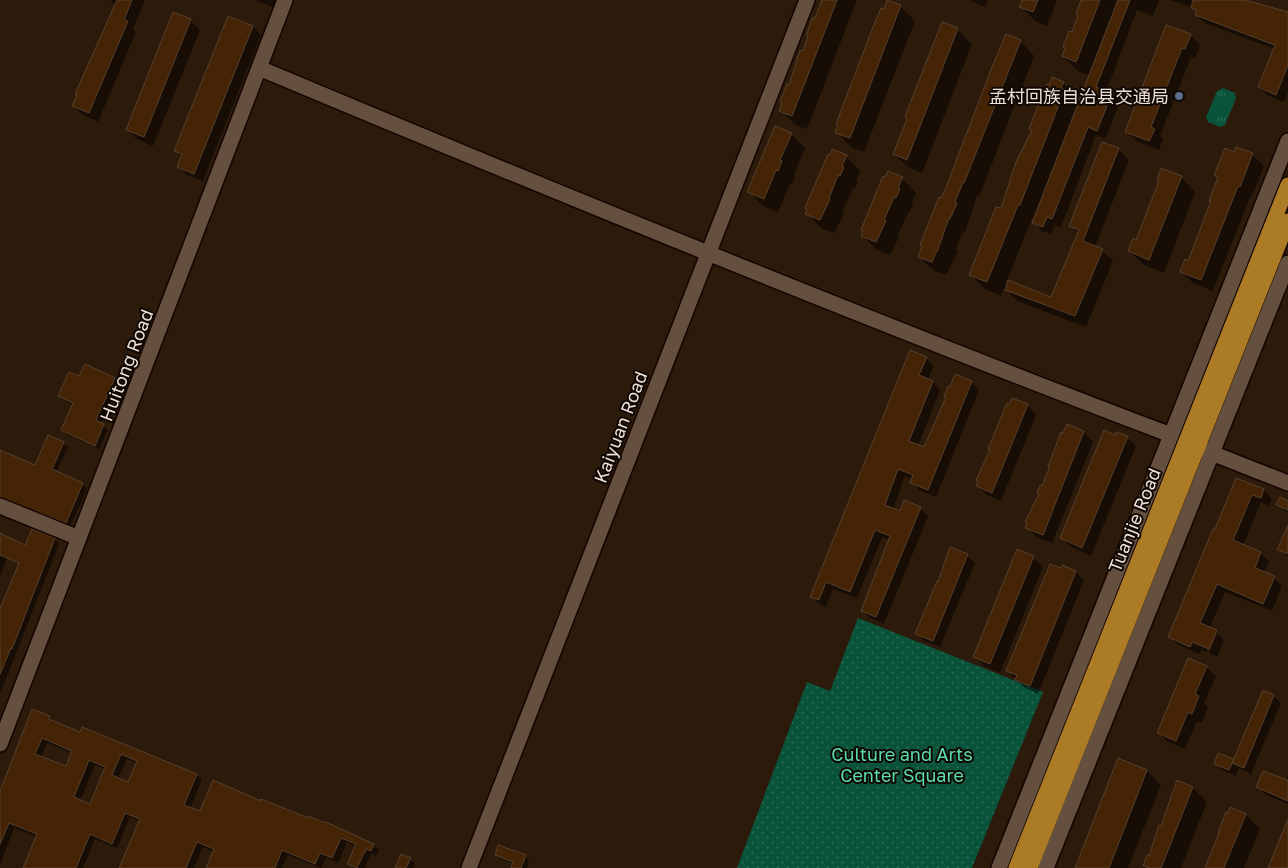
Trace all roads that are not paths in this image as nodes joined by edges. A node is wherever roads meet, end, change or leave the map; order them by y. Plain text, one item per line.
1 (285, 0) edge
2 (807, 0) edge
3 (259, 68) junction
4 (1288, 141) edge
5 (1288, 185) edge
6 (1288, 221) edge
7 (708, 253) junction
8 (1288, 263) edge
9 (1171, 435) junction
10 (1198, 448) junction
11 (1212, 453) junction
12 (1288, 483) edge
13 (0, 506) edge
14 (79, 538) junction
15 (0, 744) edge
16 (469, 868) edge
17 (999, 868) edge
18 (1016, 868) edge
19 (1030, 868) edge
20 (1046, 868) edge

1 - 3 street, Huitong Road
2 - 7 street, Kaiyuan Road
3 - 7 street
3 - 14 street, Huitong Road
4 - 9 street
5 - 18 main road, Tuanjie Road
6 - 10 main road, Tuanjie Road
7 - 9 street
7 - 16 street, Kaiyuan Road
8 - 11 street
9 - 17 street
10 - 11 street
10 - 19 main road, Tuanjie Road
11 - 12 street
11 - 20 street
13 - 14 street
14 - 15 street, Huitong Road

